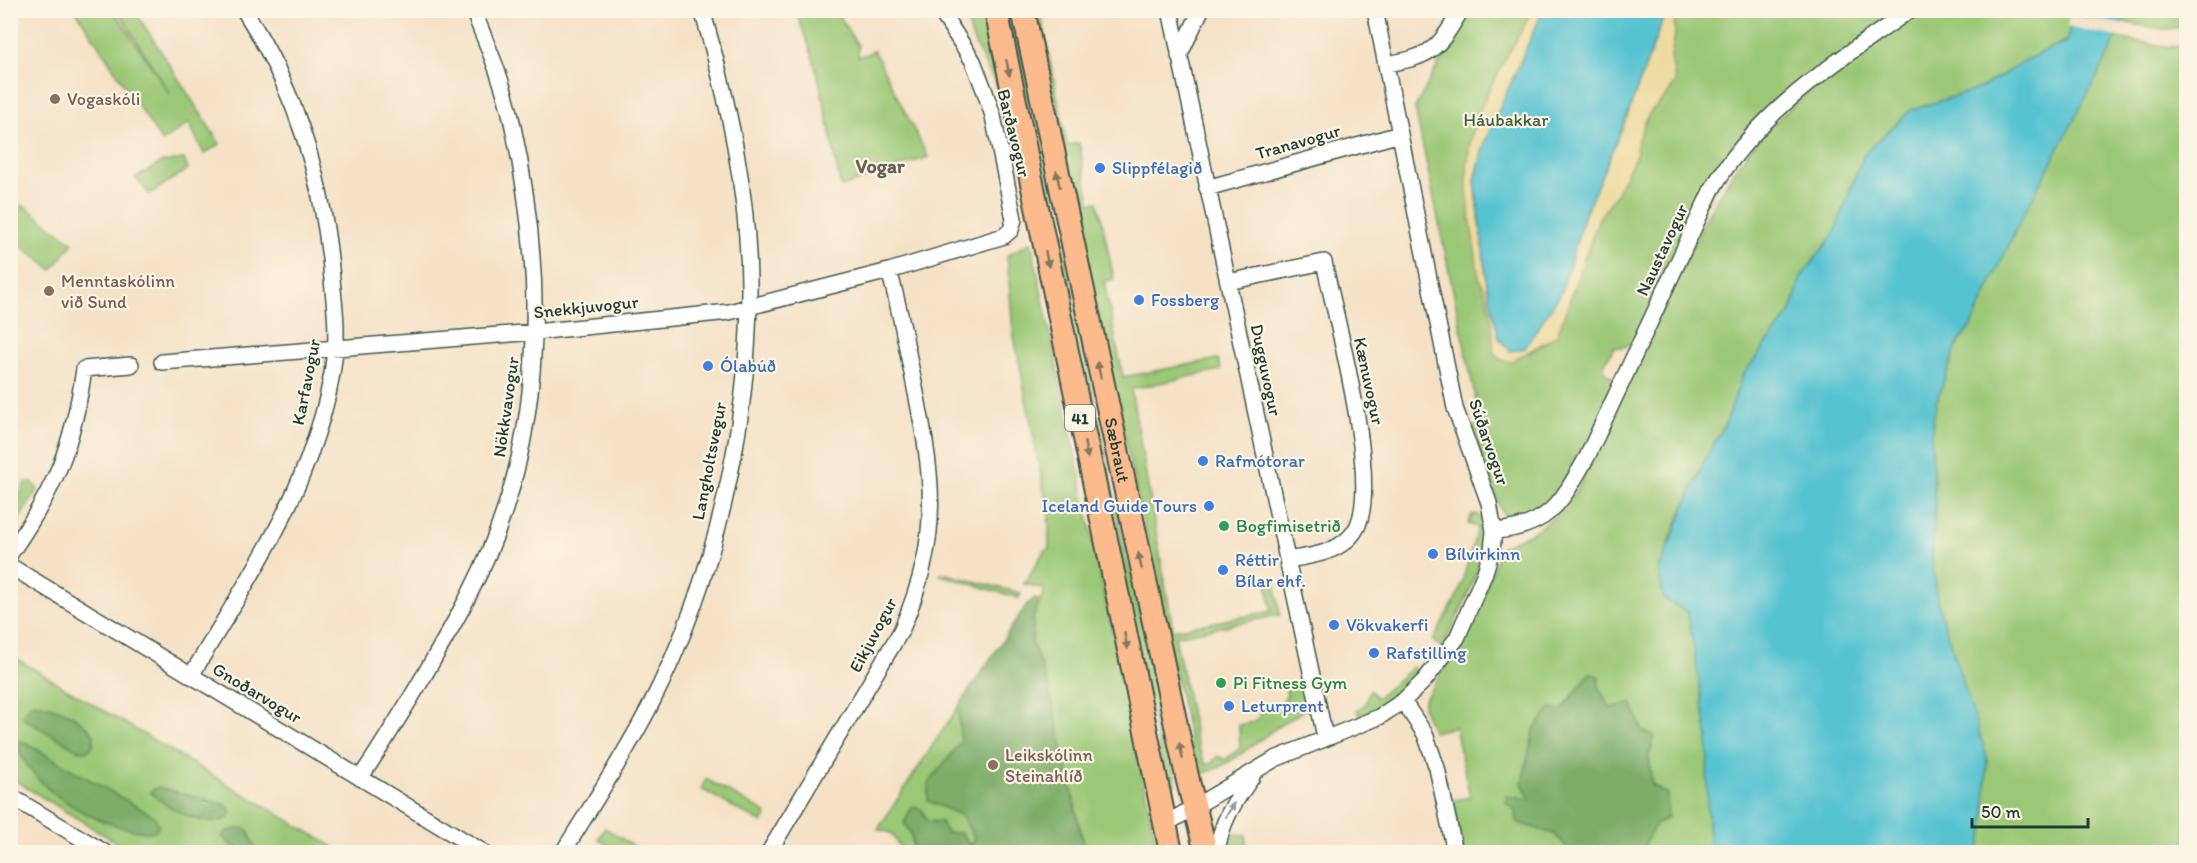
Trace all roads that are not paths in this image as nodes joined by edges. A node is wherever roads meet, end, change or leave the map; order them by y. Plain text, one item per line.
1 (244, 10) edge
2 (473, 10) edge
3 (702, 10) edge
4 (940, 10) edge
5 (996, 10) edge
6 (1023, 10) edge
7 (1170, 10) edge
8 (1201, 10) edge
9 (1375, 10) edge
10 (1461, 10) edge
11 (1910, 10) edge
12 (1179, 56) junction
13 (1386, 64) junction
14 (1400, 134) junction
15 (1207, 188) junction
16 (1004, 236) joint
17 (889, 271) junction
18 (1228, 282) junction
19 (748, 307) junction
20 (535, 332) junction
21 (336, 349) junction
22 (162, 362) dead end
23 (131, 365) dead end
24 (1494, 531) junction
25 (10, 554) edge
26 (1287, 560) junction
27 (10, 566) edge
28 (191, 676) junction
29 (1403, 701) junction
30 (1325, 737) junction
31 (1256, 772) junction
32 (360, 778) junction
33 (10, 796) edge
34 (1195, 808) junction
35 (1164, 825) junction
36 (104, 852) edge
37 (483, 852) edge
38 (563, 852) edge
39 (769, 852) edge
40 (1171, 852) edge
41 (1206, 852) edge
42 (1217, 852) edge
43 (1455, 852) edge

1 - 21 street, Karfavogur
2 - 20 street, Nökkvavogur
3 - 19 street, Langholtsvegur
4 - 16 street, Barðavogur
5 -> 35 highway, Sæbraut / 41
34 -> 6 highway, Sæbraut / 41
7 - 12 street, Dugguvogur
8 - 12 street
9 - 13 street, Súðarvogur
10 - 13 street
11 - 24 street, Naustavogur
12 - 15 street, Dugguvogur
13 - 14 street, Súðarvogur
14 - 15 street, Tranavogur
14 - 24 street, Súðarvogur
15 - 18 street, Dugguvogur
16 - 17 street, Snekkjuvogur
17 - 19 street, Snekkjuvogur
17 - 39 street, Eikjuvogur
18 - 26 street, Dugguvogur
18 - 26 street, Kænuvogur
19 - 20 street, Snekkjuvogur
19 - 38 street, Langholtsvegur
20 - 21 street, Snekkjuvogur
20 - 32 street, Nökkvavogur
21 - 22 street, Snekkjuvogur
21 - 28 street, Karfavogur
23 - 25 street
24 - 29 street, Súðarvogur
26 - 30 street, Dugguvogur
27 - 28 street, Gnoðarvogur
28 - 32 street, Gnoðarvogur
29 - 30 street, Súðarvogur
29 - 43 street
30 - 31 street, Súðarvogur
31 - 34 street, Súðarvogur
42 -> 31 street, Súðarvogur
32 - 37 street, Gnoðarvogur
33 - 36 street
34 - 35 street, Súðarvogur
34 - 41 highway, Sæbraut / 41
35 - 40 highway, Sæbraut / 41

